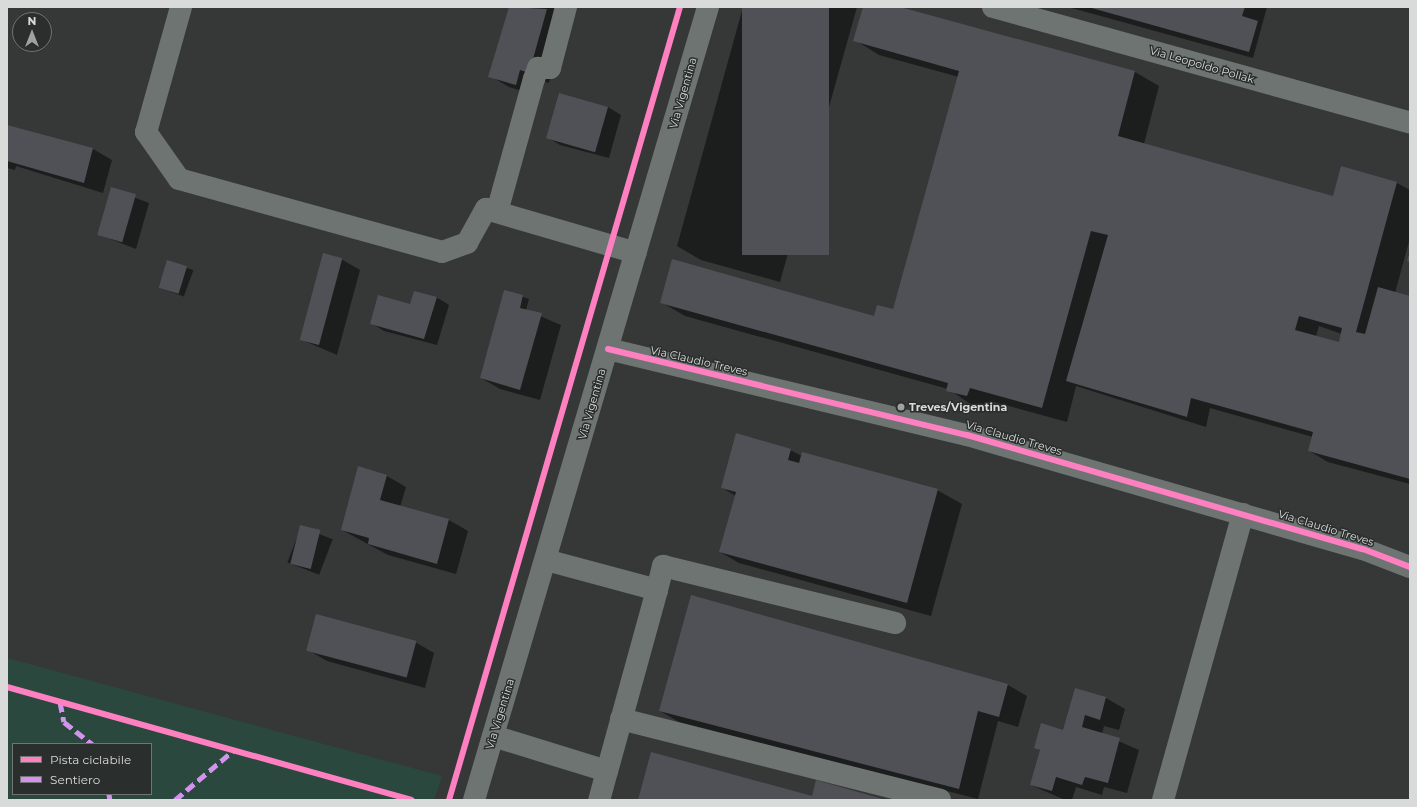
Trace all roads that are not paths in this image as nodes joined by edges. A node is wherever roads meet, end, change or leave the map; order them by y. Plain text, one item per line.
1 (181, 7) edge
2 (566, 7) edge
3 (708, 7) edge
4 (993, 7) edge
5 (1410, 123) edge
6 (496, 212) junction
7 (636, 252) junction
8 (608, 349) junction
9 (1243, 514) junction
10 (546, 560) junction
11 (1410, 567) edge
12 (657, 590) junction
13 (895, 623) dead end
14 (621, 719) junction
15 (493, 736) junction
16 (607, 771) junction
17 (474, 800) edge
18 (599, 800) edge
19 (940, 800) edge
20 (1163, 800) edge

1 - 6 street
2 - 6 street
3 - 7 street, Via Vigentina
4 - 5 street, Via Leopoldo Pollak
6 - 7 street
7 - 8 street, Via Vigentina
8 - 9 street, Via Claudio Treves
8 - 10 street, Via Vigentina
9 - 11 street, Via Claudio Treves
9 - 20 street
10 - 12 street
10 - 15 street, Via Vigentina
12 - 13 street
12 - 14 street
14 - 16 street
14 - 19 street
15 - 16 street
15 - 17 street, Via Vigentina
16 - 18 street

